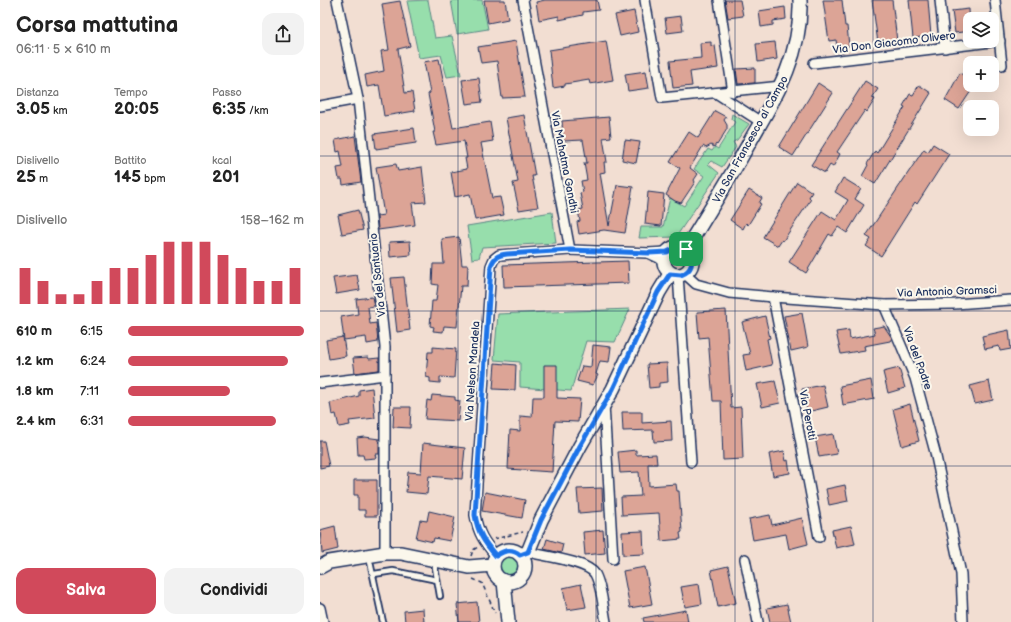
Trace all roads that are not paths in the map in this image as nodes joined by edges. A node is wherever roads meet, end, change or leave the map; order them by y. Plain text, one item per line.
1 (337, 0) edge
2 (523, 0) edge
3 (645, 0) edge
4 (719, 0) edge
5 (800, 0) edge
6 (940, 0) edge
7 (995, 0) edge
8 (1000, 41) junction
9 (946, 48) junction
10 (814, 63) dead end
11 (1002, 65) dead end
12 (781, 86) junction
13 (733, 92) junction
14 (716, 93) junction
15 (358, 99) junction
16 (320, 106) edge
17 (762, 122) junction
18 (686, 249) junction
19 (570, 250) junction
20 (665, 256) junction
21 (678, 274) junction
22 (773, 297) junction
23 (1011, 300) edge
24 (884, 305) junction
25 (385, 375) junction
26 (320, 383) edge
27 (604, 404) junction
28 (691, 462) dead end
29 (819, 537) dead end
30 (385, 553) junction
31 (524, 554) junction
32 (369, 556) junction
33 (433, 559) junction
34 (613, 559) dead end
35 (745, 559) dead end
36 (494, 560) junction
37 (320, 567) edge
38 (374, 574) junction
39 (437, 580) junction
40 (504, 581) junction
41 (440, 596) dead end
42 (320, 608) edge
43 (323, 622) edge
44 (383, 622) edge
45 (508, 622) edge
46 (606, 622) edge
47 (758, 622) edge
48 (963, 622) edge

1 - 15 street, Via del Santuario
2 - 19 street, Via Mahatma Gandhi
3 - 14 street
4 - 13 street
5 - 12 street, Via San Francesco al Campo
6 - 9 street
7 - 8 street
8 - 9 street, Via Don Giacomo Olivero
8 - 11 street
9 - 10 street, Via Don Giacomo Olivero
12 - 13 street
12 - 17 street, Via San Francesco al Campo
13 - 14 street
14 - 17 street
15 - 16 street
15 - 25 street, Via del Santuario
17 - 18 street, Via San Francesco al Campo
18 - 20 street
18 - 21 street
19 - 20 street
19 - 36 street, Via Nelson Mandela
20 - 21 street
21 - 22 street
21 - 27 street
21 - 28 street
22 - 24 street
22 - 29 street, Via Perotti
23 - 24 street, Via Antonio Gramsci
24 - 48 street, Via del Padre
25 - 26 street
25 - 30 street, Via del Santuario
27 - 31 street
27 - 34 street
30 - 32 street
30 - 33 street
31 - 36 street
31 - 40 street
31 - 46 street
32 - 37 street
32 - 38 lane
33 - 36 street
33 - 39 lane
35 - 47 street
36 - 40 street
38 - 39 lane
38 - 44 lane
39 - 41 lane
40 - 45 street
42 - 43 street

